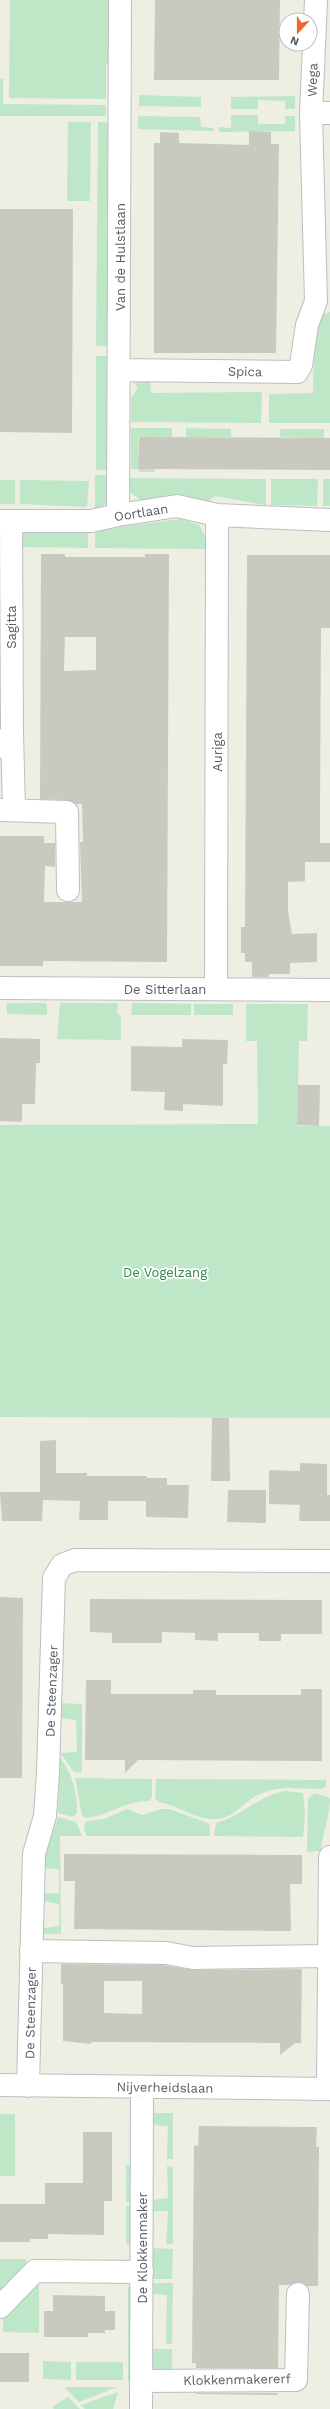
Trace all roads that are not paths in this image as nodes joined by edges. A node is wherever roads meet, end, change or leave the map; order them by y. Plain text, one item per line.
1 (120, 0) edge
2 (316, 0) edge
3 (320, 113) edge
4 (323, 301) edge
5 (119, 370) junction
6 (118, 515) junction
7 (218, 515) junction
8 (330, 520) edge
9 (6, 521) edge
10 (6, 626) edge
11 (6, 740) edge
12 (7, 810) edge
13 (68, 890) dead end
14 (0, 988) edge
15 (216, 990) junction
16 (330, 990) edge
17 (330, 1561) edge
18 (330, 1857) edge
19 (31, 1951) junction
20 (329, 1956) junction
21 (0, 2085) edge
22 (28, 2086) junction
23 (142, 2087) junction
24 (329, 2089) edge
25 (142, 2272) junction
26 (298, 2294) dead end
27 (0, 2306) edge
28 (142, 2380) junction
29 (141, 2409) edge

1 - 5 street, Van de Hulstlaan
2 - 3 street, Wega
3 - 4 street, Spica
4 - 5 street, Spica
5 - 6 street, Van de Hulstlaan
6 - 7 street, Oortlaan
6 - 9 street, Oortlaan
7 - 8 street, Oortlaan
7 - 15 street, Auriga
9 - 10 street, Sagitta
10 - 11 street, Sagitta
11 - 12 street, Sagitta
12 - 13 street
14 - 15 street, De Sitterlaan
15 - 16 street, De Sitterlaan
17 - 19 street, De Steenzager
18 - 20 street
19 - 20 street
19 - 22 street, De Steenzager
20 - 24 street
21 - 22 street, Nijverheidslaan
22 - 23 street, Nijverheidslaan
23 - 24 street, Nijverheidslaan
23 - 25 street, De Klokkenmaker
25 - 27 street
25 - 28 street, De Klokkenmaker
26 - 28 street, Klokkenmakererf
28 - 29 street, De Klokkenmaker

